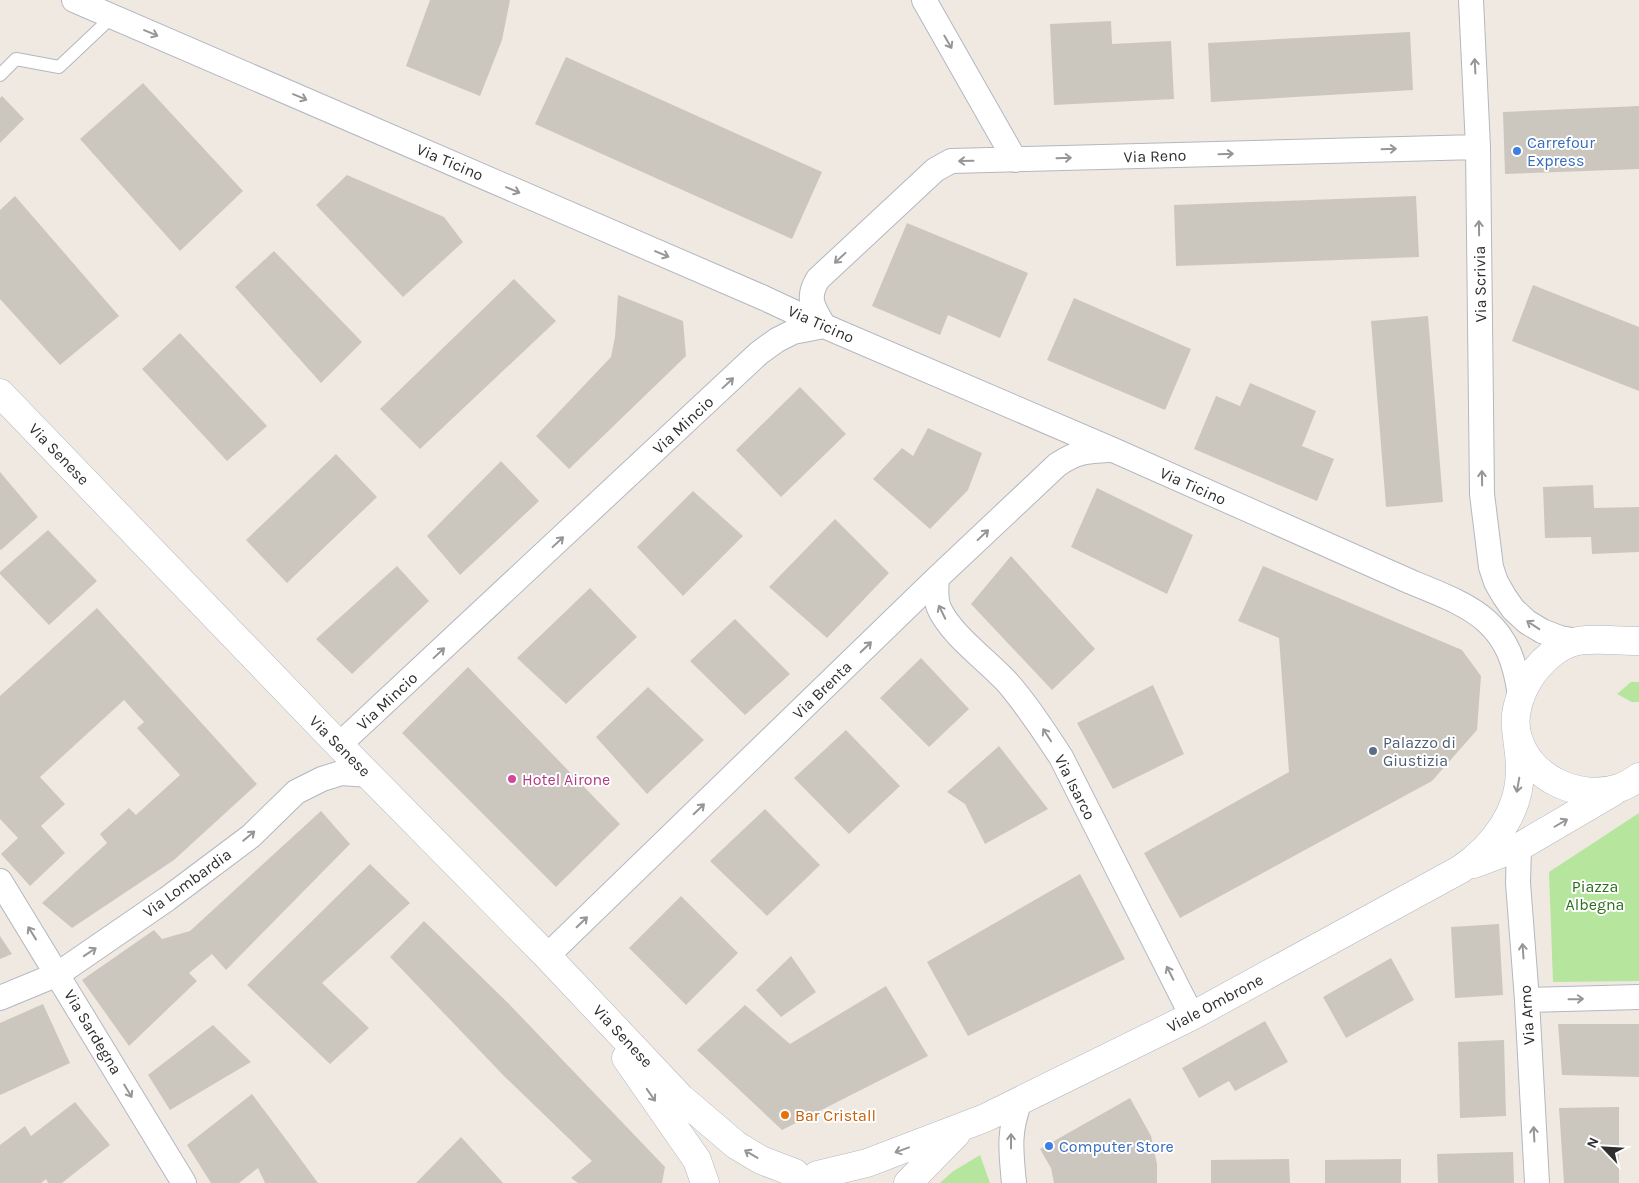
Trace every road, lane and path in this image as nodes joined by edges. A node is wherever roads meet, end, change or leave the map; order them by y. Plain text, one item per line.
1 (74, 0) edge
2 (924, 0) edge
3 (1471, 0) edge
4 (112, 17) junction
5 (0, 75) edge
6 (1478, 146) junction
7 (1015, 160) junction
8 (824, 326) junction
9 (0, 393) edge
10 (1111, 450) junction
11 (1491, 567) junction
12 (937, 578) junction
13 (1449, 596) junction
14 (1639, 640) edge
15 (1578, 641) junction
16 (1520, 697) junction
17 (1517, 737) junction
18 (339, 746) junction
19 (369, 775) junction
20 (1630, 783) edge
21 (1519, 847) junction
22 (1461, 869) junction
23 (0, 881) edge
24 (547, 956) junction
25 (58, 974) junction
26 (1639, 997) edge
27 (0, 998) edge
28 (1527, 1000) junction
29 (598, 1009) junction
30 (1192, 1016) junction
31 (681, 1098) junction
32 (1020, 1101) junction
33 (964, 1127) junction
34 (817, 1177) edge
35 (184, 1183) edge
36 (705, 1183) edge
37 (722, 1183) edge
38 (764, 1183) edge
39 (908, 1183) edge
40 (1014, 1183) edge
41 (1537, 1183) edge

1 - 4 street, Via Ticino
2 -> 7 street
6 -> 3 street, Via Scrivia
4 - 5 lane
4 -> 8 street, Via Ticino
7 -> 6 street, Via Reno
11 -> 6 street, Via Scrivia
7 -> 8 street
8 - 10 street, Via Ticino
18 -> 8 street, Via Mincio
9 - 18 main road, Via Senese
12 -> 10 street, Via Brenta
10 - 13 street, Via Ticino
11 - 13 street
15 -> 11 street, Via Scrivia
24 -> 12 street, Via Brenta
30 -> 12 street, Via Isarco
13 - 16 street, Via Ticino
14 - 15 main road
15 - 16 main road, Viale Ombrone
16 - 17 main road, Viale Ombrone
17 - 20 main road
17 -> 22 main road, Viale Ombrone
18 - 19 main road, Via Senese
19 - 24 main road, Via Senese
25 -> 19 street, Via Lombardia
21 -> 20 main road, Viale Ombrone
21 - 22 main road, Viale Ombrone
28 -> 21 street, Via Arno
22 - 30 main road, Viale Ombrone
25 -> 23 street, Via Sardegna
24 - 29 main road, Via Senese
25 - 27 street, Via Lombardia
25 -> 35 street, Via Sardegna
28 -> 26 street
41 -> 28 street, Via Arno
29 - 31 main road, Via Senese
29 -> 36 main road
30 - 32 main road, Viale Ombrone
34 -> 31 main road, Via Senese
31 - 37 main road, Via Senese
32 - 33 main road, Viale Ombrone
40 -> 32 street
33 -> 34 main road, Viale Ombrone
33 - 39 main road, Viale Ombrone
34 - 38 main road, Viale Ombrone

